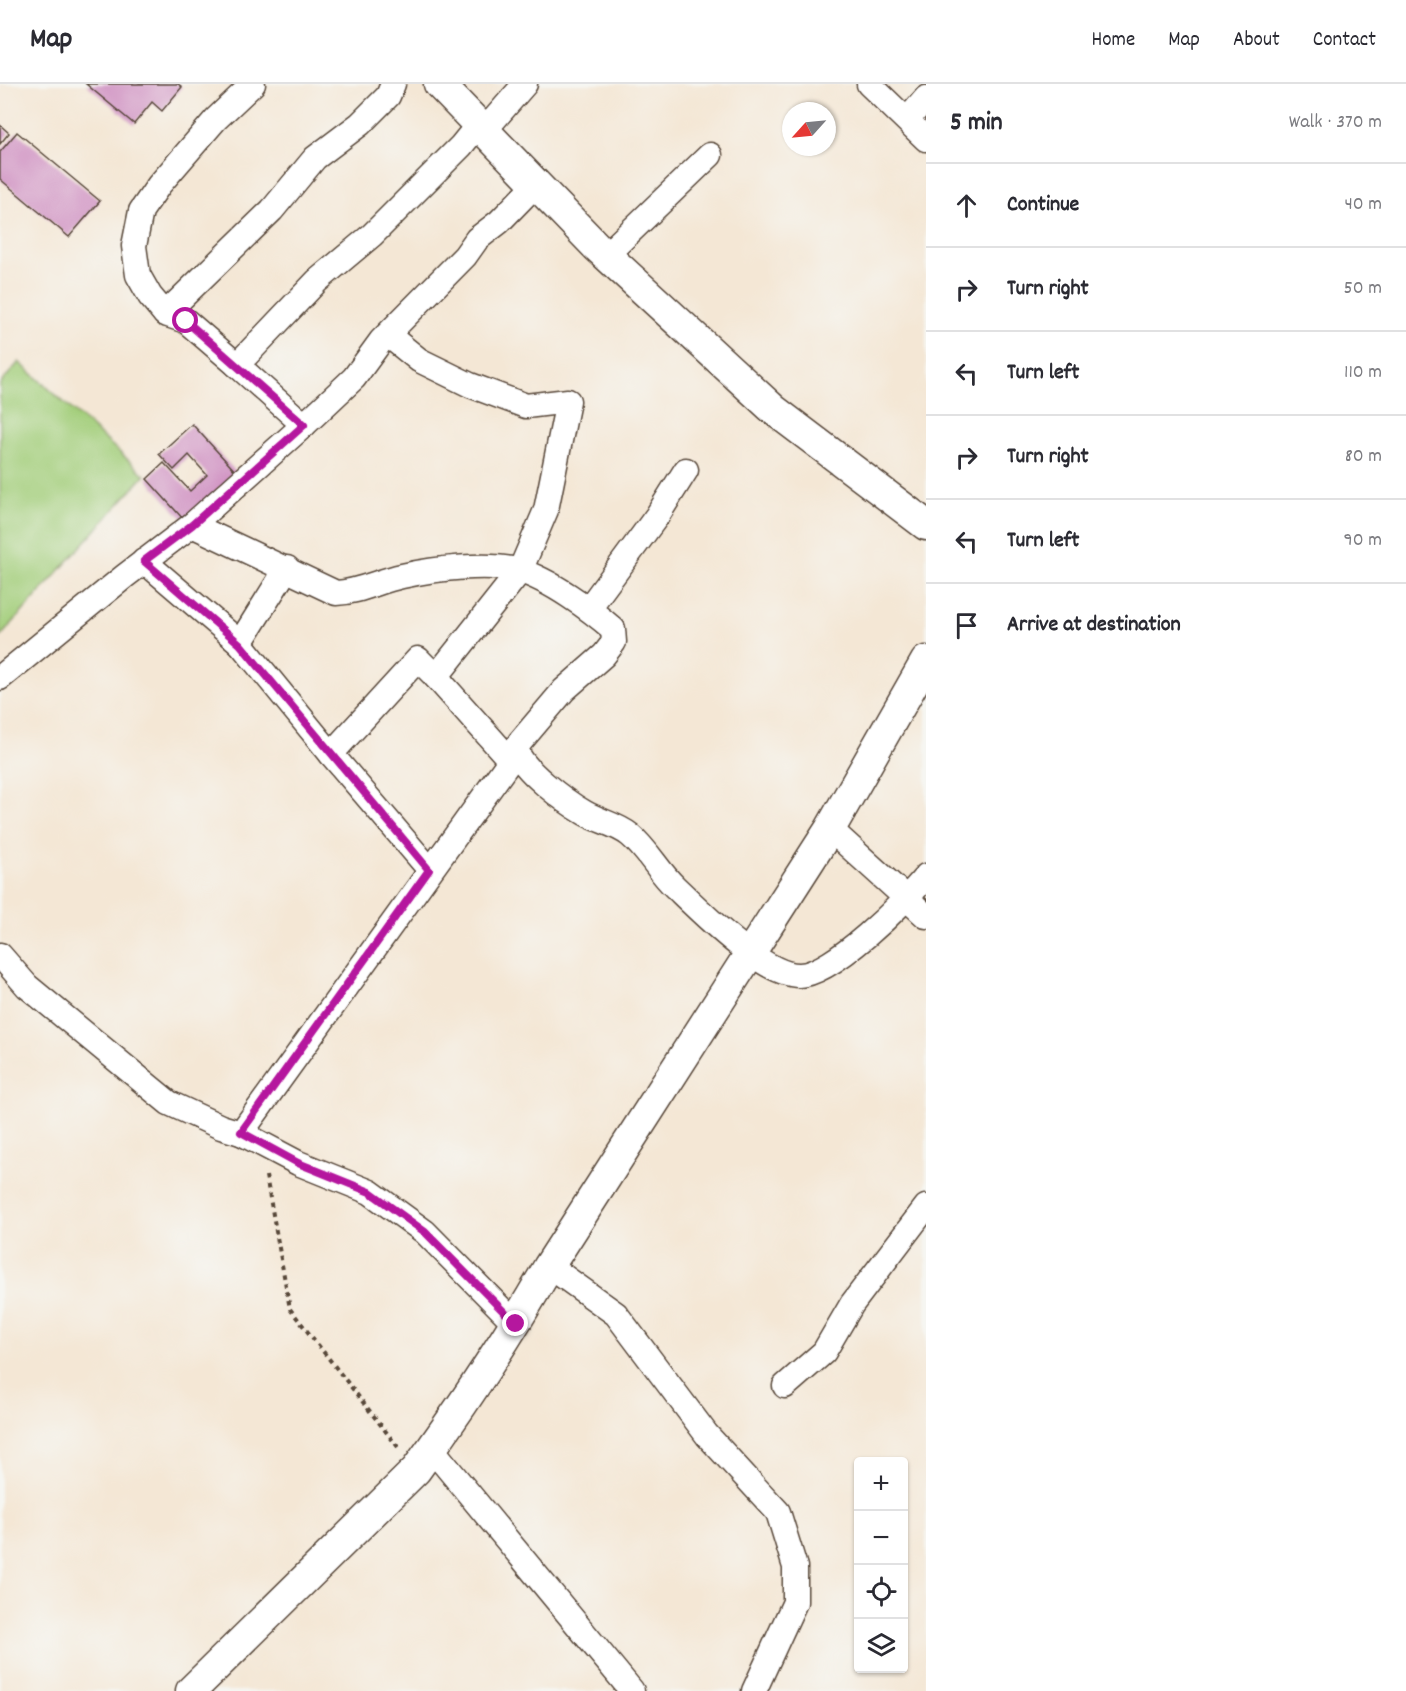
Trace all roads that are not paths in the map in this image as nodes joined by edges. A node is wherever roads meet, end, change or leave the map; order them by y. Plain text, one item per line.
1 (253, 84) edge
2 (393, 84) edge
3 (439, 84) edge
4 (525, 84) edge
5 (869, 84) edge
6 (926, 98) edge
7 (907, 120) junction
8 (481, 128) junction
9 (926, 139) edge
10 (710, 154) dead end
11 (536, 184) junction
12 (606, 255) junction
13 (165, 314) junction
14 (388, 335) junction
15 (237, 365) junction
16 (304, 425) junction
17 (686, 471) dead end
18 (192, 525) junction
19 (926, 525) edge
20 (144, 561) junction
21 (287, 568) junction
22 (520, 571) junction
23 (589, 608) junction
24 (240, 644) junction
25 (926, 662) edge
26 (436, 677) junction
27 (0, 678) edge
28 (331, 754) junction
29 (514, 756) junction
30 (830, 829) junction
31 (429, 870) junction
32 (926, 876) edge
33 (908, 899) junction
34 (926, 916) edge
35 (0, 955) edge
36 (749, 955) junction
37 (251, 1139) junction
38 (926, 1207) edge
39 (549, 1266) junction
40 (516, 1324) junction
41 (785, 1386) dead end
42 (424, 1460) junction
43 (191, 1691) edge
44 (632, 1691) edge
45 (754, 1691) edge

1 - 13 street
2 - 13 street
3 - 8 street
4 - 8 street
5 - 7 street
6 - 7 street
7 - 9 street
8 - 11 street
8 - 15 street
10 - 12 street
11 - 12 street
11 - 14 street
12 - 19 street
13 - 15 street
14 - 16 street
14 - 22 street
15 - 16 street
16 - 18 street
17 - 23 street
18 - 20 street
18 - 21 street
20 - 24 street
20 - 27 street
21 - 22 street
21 - 24 street
22 - 23 street
22 - 26 street
23 - 29 street
24 - 28 street
25 - 30 street
26 - 28 street
26 - 29 street
28 - 31 street
29 - 31 street
29 - 36 street
30 - 33 street
30 - 36 street
31 - 37 street
32 - 33 street
33 - 34 street
33 - 36 street
35 - 37 street
36 - 39 street
37 - 40 street
38 - 41 street
39 - 40 street
39 - 45 street
40 - 42 street
42 - 43 street
42 - 44 street

